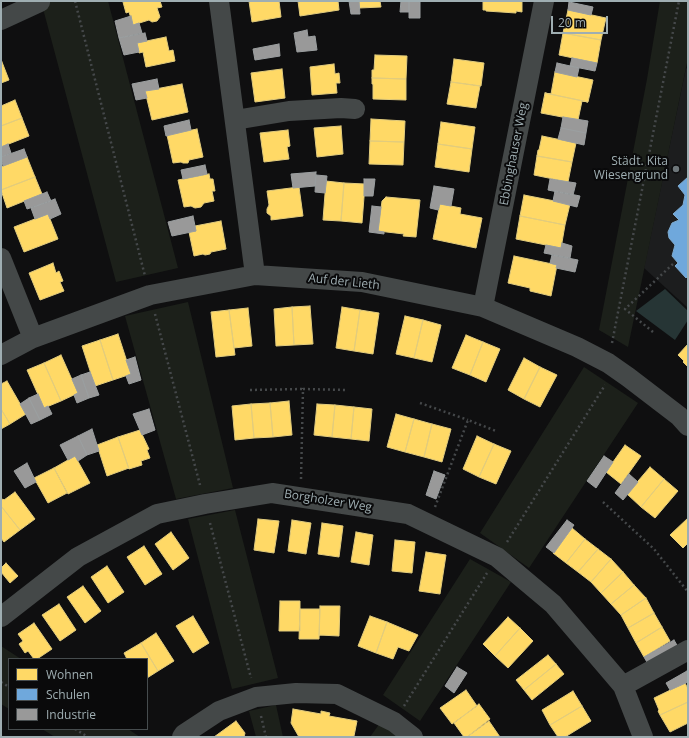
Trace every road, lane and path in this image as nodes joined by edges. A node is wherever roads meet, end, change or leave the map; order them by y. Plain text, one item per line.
1 (75, 1) edge
2 (219, 1) edge
3 (544, 1) edge
4 (679, 1) edge
5 (40, 2) edge
6 (1, 20) edge
7 (355, 109) dead end
8 (235, 120) junction
9 (1, 258) edge
10 (674, 263) dead end
11 (255, 275) junction
12 (150, 295) junction
13 (483, 307) junction
14 (618, 307) junction
15 (625, 309) junction
16 (653, 332) dead end
17 (32, 338) junction
18 (1, 355) edge
19 (608, 363) junction
20 (303, 388) junction
21 (250, 390) dead end
22 (348, 390) dead end
23 (420, 403) dead end
24 (468, 420) junction
25 (688, 426) edge
26 (496, 431) dead end
27 (301, 497) junction
28 (603, 502) dead end
29 (429, 524) junction
30 (688, 592) edge
31 (1, 617) edge
32 (688, 650) edge
33 (623, 686) junction
34 (78, 730) edge
35 (88, 737) edge
36 (182, 737) edge
37 (413, 737) edge
38 (643, 737) edge

1 - 12 path
2 - 8 street
3 - 13 street, Ebbinghauser Weg
4 - 14 path
5 - 6 street
7 - 8 street
8 - 11 street
9 - 17 street
10 - 15 path
11 - 12 street, Auf der Lieth
11 - 13 street, Auf der Lieth
12 - 17 street, Auf der Lieth
13 - 19 street, Auf der Lieth
14 - 15 path
14 - 19 path
15 - 16 path
17 - 18 street, Auf der Lieth
19 - 25 street, Auf der Lieth
20 - 21 path
20 - 22 path
20 - 27 path
23 - 24 path
24 - 26 path
24 - 29 path
27 - 29 street, Borgholzer Weg
27 - 31 street, Borgholzer Weg
28 - 30 path
29 - 33 street, Borgholzer Weg
32 - 33 street
33 - 38 street, Borgholzer Weg
34 - 35 path
36 - 37 street

